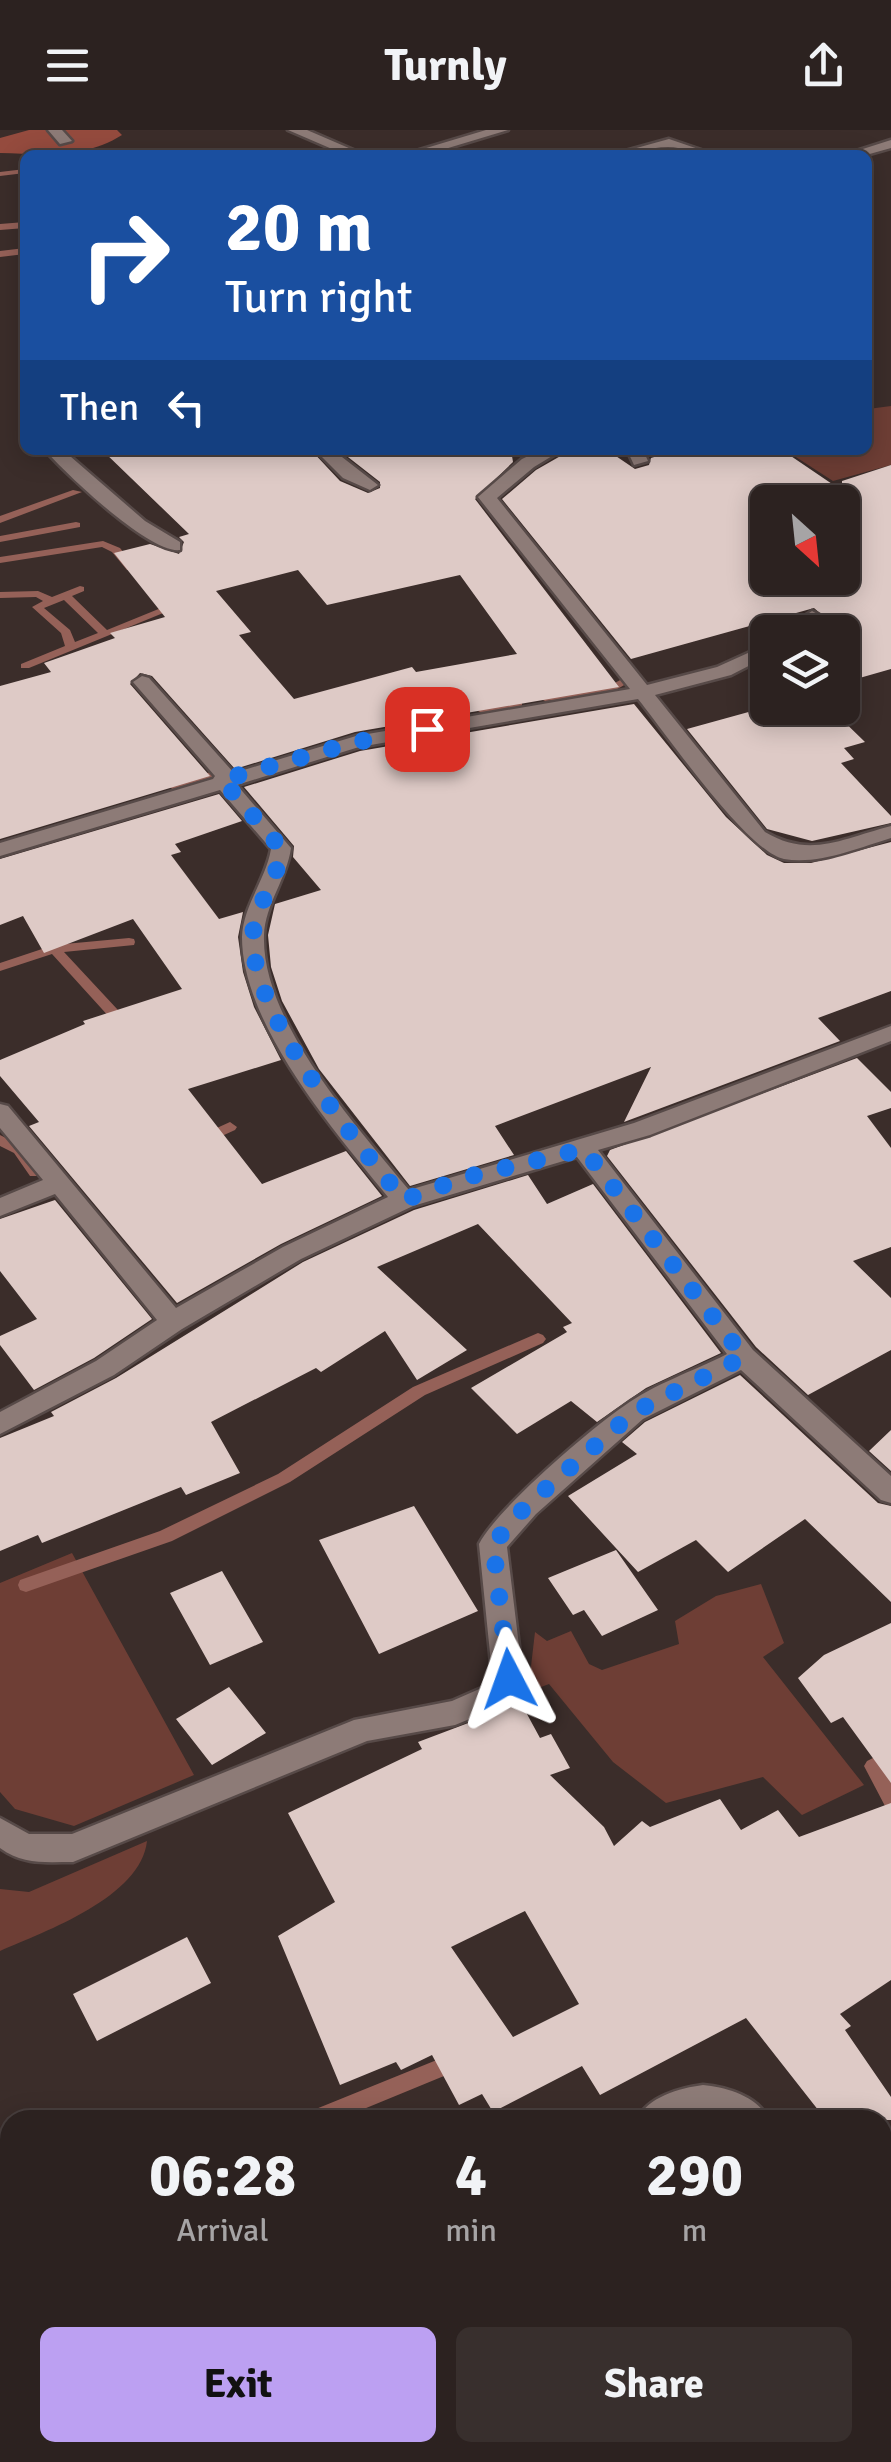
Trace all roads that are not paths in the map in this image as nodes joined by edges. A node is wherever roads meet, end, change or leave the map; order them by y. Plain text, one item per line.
1 (295, 130) edge
2 (501, 130) edge
3 (345, 150) edge
4 (428, 150) edge
5 (638, 150) edge
6 (693, 150) edge
7 (58, 455) edge
8 (328, 455) edge
9 (543, 455) edge
10 (370, 484) dead end
11 (174, 546) dead end
12 (750, 658) edge
13 (142, 682) dead end
14 (643, 692) junction
15 (225, 778) junction
16 (891, 832) edge
17 (0, 850) edge
18 (891, 1033) edge
19 (0, 1112) edge
20 (584, 1149) junction
21 (60, 1184) junction
22 (404, 1200) junction
23 (0, 1207) edge
24 (173, 1322) junction
25 (744, 1357) junction
26 (0, 1424) edge
27 (891, 1492) edge
28 (0, 1831) edge
29 (674, 2110) edge
30 (739, 2110) edge

1 - 3 street
2 - 4 street
5 - 6 street
7 - 11 street
8 - 10 street
9 - 14 street
12 - 14 street
13 - 15 street
14 - 15 street
14 - 16 street
15 - 17 street
15 - 22 street
18 - 20 street
19 - 21 street
20 - 22 street
20 - 25 street
21 - 23 street
21 - 24 street
22 - 24 street
24 - 26 street
25 - 27 street
25 - 28 street
29 - 30 street

